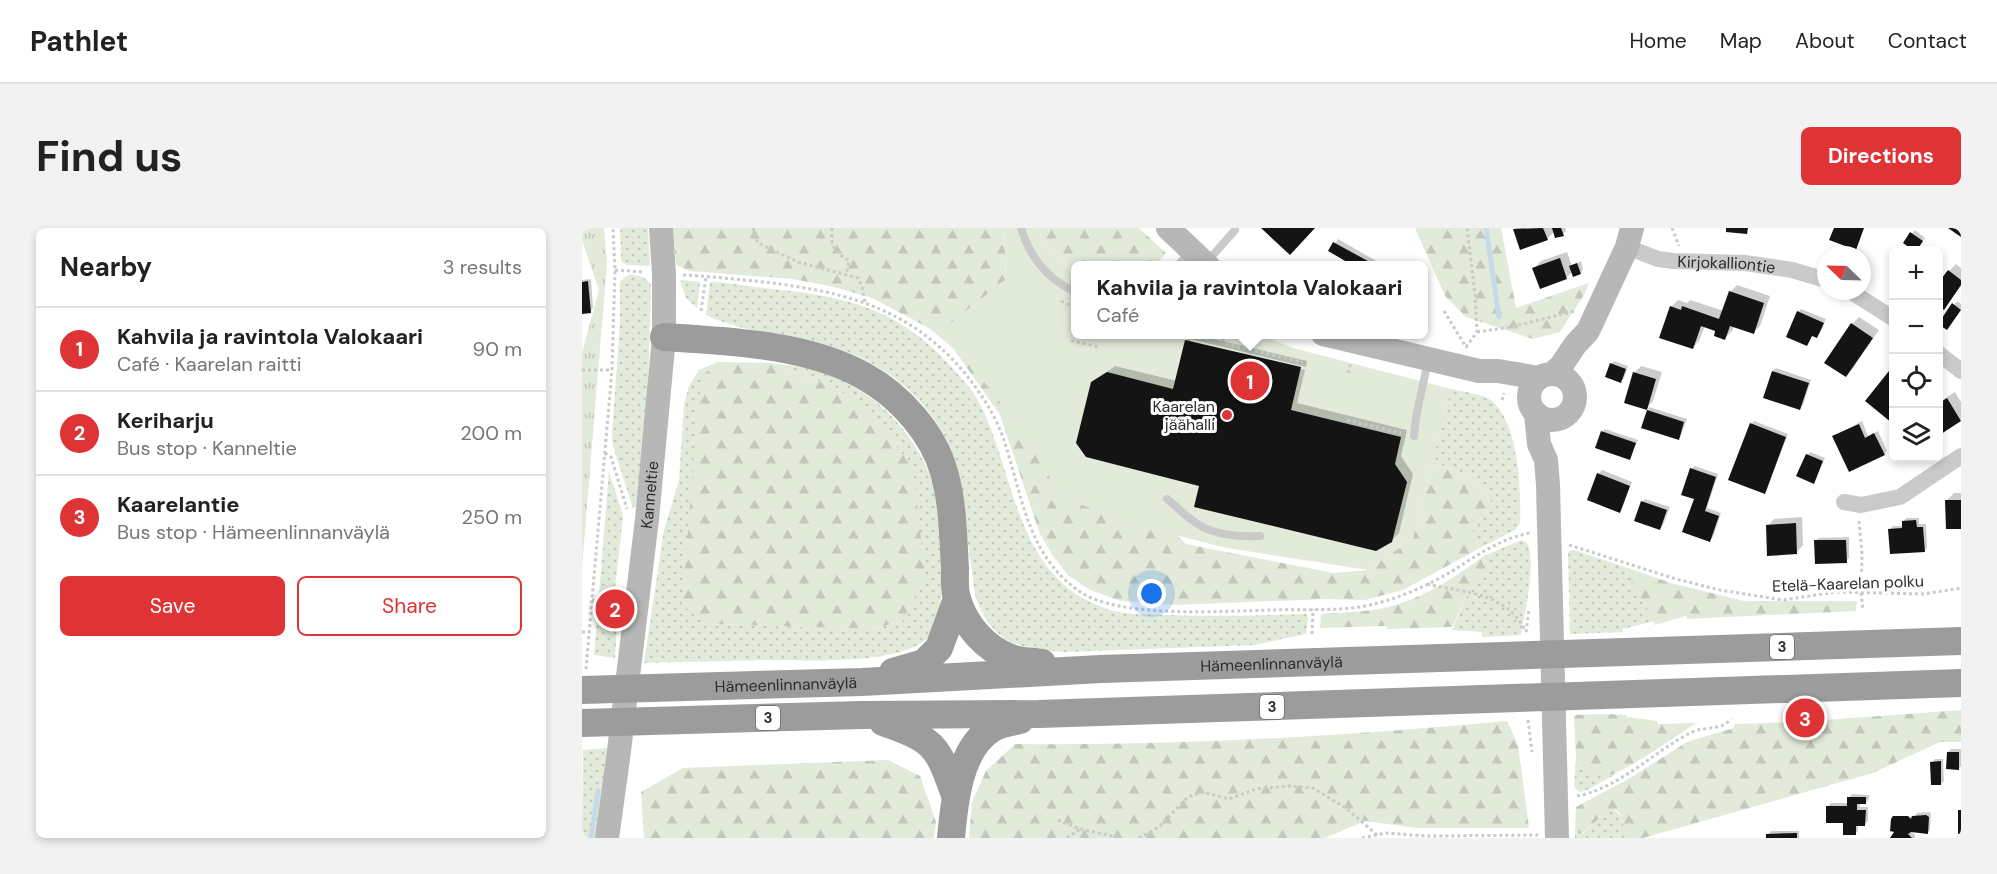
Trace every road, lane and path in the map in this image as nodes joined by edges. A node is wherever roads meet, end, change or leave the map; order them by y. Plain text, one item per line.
1 (613, 228) edge
2 (661, 228) edge
3 (753, 228) edge
4 (832, 228) edge
5 (1021, 228) edge
6 (1168, 228) edge
7 (1467, 228) edge
8 (1672, 228) edge
9 (1235, 230) dead end
10 (1629, 238) edge
11 (1682, 253) dead end
12 (1195, 261) edge
13 (615, 270) junction
14 (648, 273) dead end
15 (679, 274) dead end
16 (846, 274) junction
17 (706, 276) junction
18 (1817, 277) edge
19 (1071, 290) edge
20 (1864, 300) edge
21 (865, 302) junction
22 (701, 311) dead end
23 (1444, 311) dead end
24 (1889, 316) edge
25 (1584, 321) junction
26 (1477, 333) junction
27 (664, 337) junction
28 (1222, 339) edge
29 (1343, 339) edge
30 (1071, 341) dead end
31 (1099, 347) dead end
32 (1939, 354) edge
33 (1352, 357) dead end
34 (1429, 360) junction
35 (1303, 362) dead end
36 (582, 370) edge
37 (612, 370) junction
38 (1479, 371) junction
39 (1961, 371) edge
40 (1348, 373) dead end
41 (1546, 376) junction
42 (1574, 388) junction
43 (1534, 410) junction
44 (1561, 418) junction
45 (1347, 420) dead end
46 (1414, 436) joint
47 (605, 453) junction
48 (1961, 456) edge
49 (1546, 460) junction
50 (1167, 499) dead end
51 (1853, 503) joint
52 (629, 516) dead end
53 (1532, 532) dead end
54 (1260, 536) dead end
55 (1563, 544) dead end
56 (1427, 584) junction
57 (1961, 588) edge
58 (1861, 594) junction
59 (957, 599) junction
60 (592, 600) junction
61 (613, 602) dead end
62 (1313, 609) junction
63 (1863, 609) dead end
64 (582, 632) edge
65 (1526, 632) dead end
66 (1312, 634) dead end
67 (1961, 641) edge
68 (1101, 669) junction
69 (862, 682) junction
70 (1961, 683) edge
71 (582, 690) edge
72 (1040, 714) junction
73 (861, 715) junction
74 (1731, 719) dead end
75 (582, 723) edge
76 (618, 759) junction
77 (955, 795) junction
78 (1572, 797) dead end
79 (1058, 820) dead end
80 (1080, 829) junction
81 (1377, 835) junction
82 (1548, 837) edge
83 (607, 838) edge
84 (621, 838) edge
85 (951, 838) edge
86 (1067, 838) edge
87 (1121, 838) edge
88 (1139, 838) edge
89 (1362, 838) edge

1 - 13 path
2 - 27 main road, Kanneltie
3 - 16 path
4 - 16 path
5 - 19 lane
6 - 12 main road
7 - 26 path
8 - 11 path
9 - 12 lane
10 - 18 street, Kirjokalliontie
10 - 25 main road
13 - 14 path
13 - 37 path
15 - 17 path
16 - 21 path
17 - 21 path
17 - 22 path
20 - 24 street
21 - 62 path
23 - 26 path
25 - 26 path
25 - 41 main road
25 - 42 main road
27 - 59 highway
27 - 76 main road, Kanneltie
28 - 35 path
29 - 34 main road
30 - 31 path
32 - 39 street
33 - 40 path
34 - 38 main road
34 - 46 lane
36 - 37 path
37 - 47 path
38 - 41 main road
38 - 43 main road
41 - 42 main road
41 - 43 main road
42 - 44 main road
43 - 44 main road
43 - 49 main road
44 - 49 main road
45 - 46 path
47 - 52 path
47 - 60 path
48 - 51 street
49 - 82 main road
50 - 54 lane
51 - 58 path
53 - 56 path
55 - 58 path, Etelä-Kaarelan polku
56 - 62 path
56 - 65 path
57 - 58 path, Etelä-Kaarelan polku
58 - 63 path
59 - 68 highway
59 - 69 highway
60 - 61 path
60 - 64 path
62 - 66 path
67 - 68 highway, Hämeenlinnanväylä / 3
68 - 69 highway, Hämeenlinnanväylä / 3
69 - 71 highway, Hämeenlinnanväylä / 3
70 - 72 highway, Hämeenlinnanväylä / 3
72 - 73 highway, Hämeenlinnanväylä / 3
72 - 77 highway
73 - 75 highway, Hämeenlinnanväylä / 3
73 - 77 highway
74 - 78 path
76 - 83 main road, Kanneltie
76 - 84 main road, Kanneltie
77 - 85 highway
79 - 80 path
80 - 86 path
80 - 87 path
81 - 82 path
81 - 88 path
81 - 89 path

